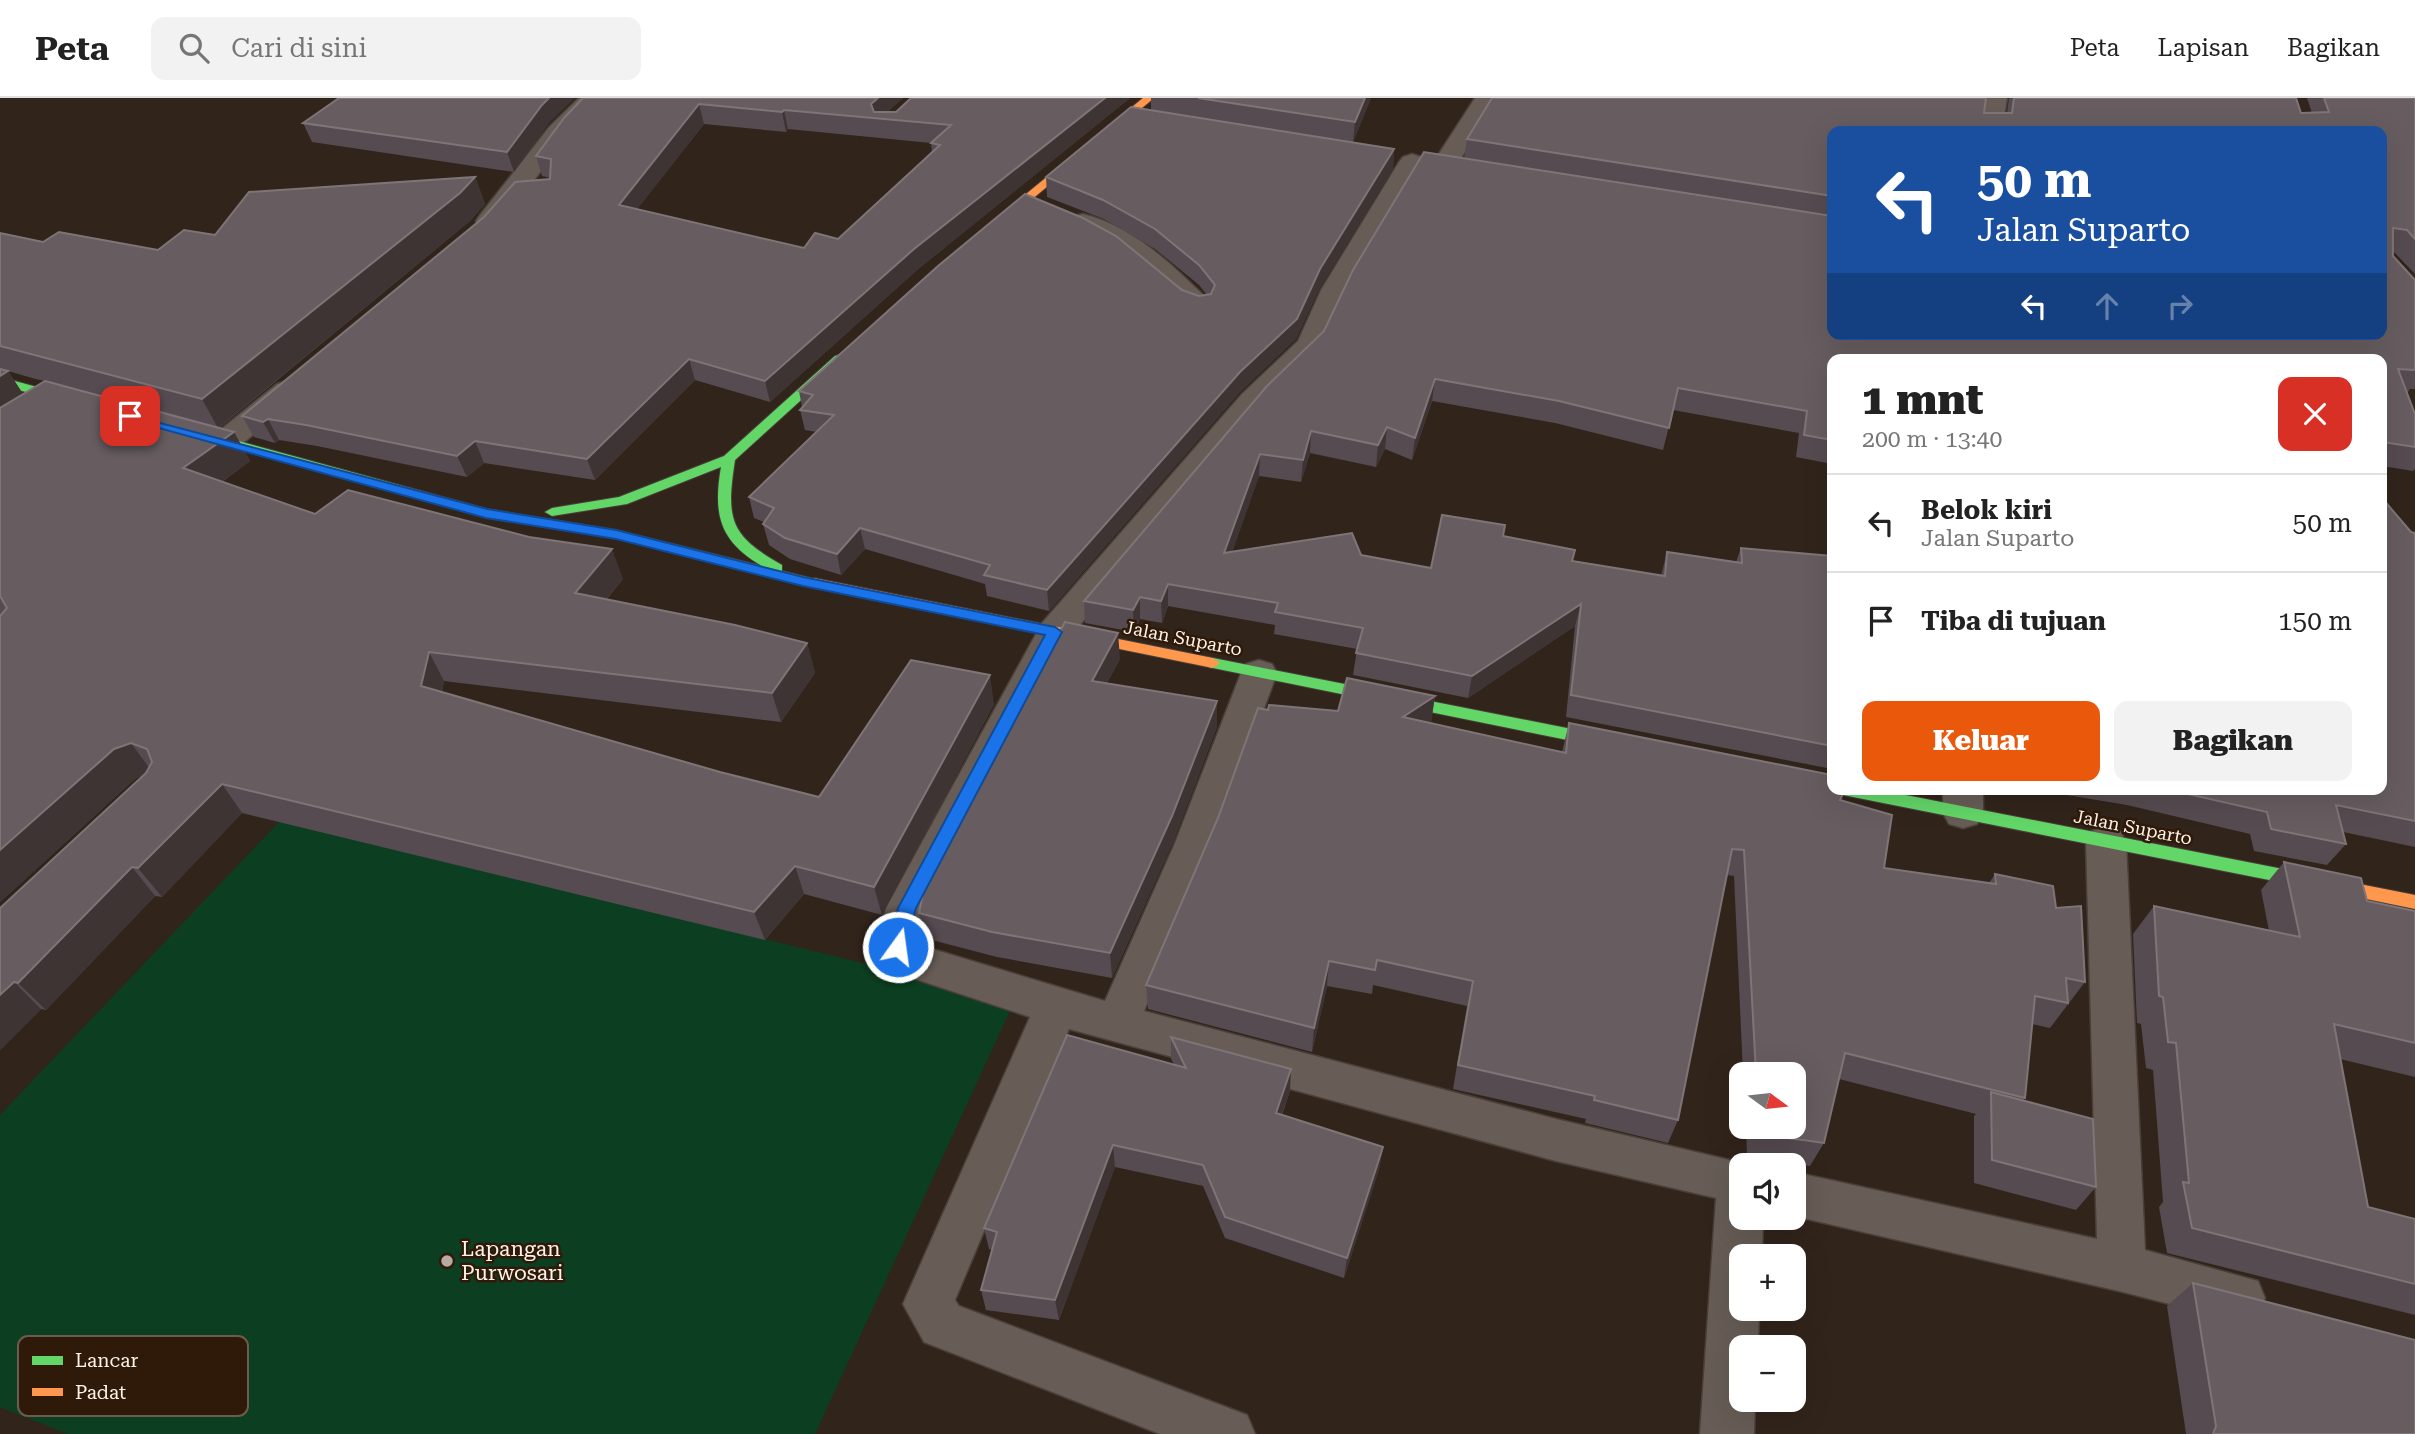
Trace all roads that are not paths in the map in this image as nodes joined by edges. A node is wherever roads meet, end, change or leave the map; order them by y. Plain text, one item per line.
1 (593, 98) edge
2 (1149, 98) edge
3 (1487, 98) edge
4 (1995, 98) edge
5 (1128, 116) junction
6 (1162, 121) edge
7 (1991, 126) edge
8 (1044, 208) junction
9 (982, 235) edge
10 (472, 236) edge
11 (1199, 307) edge
12 (852, 348) edge
13 (309, 372) edge
14 (0, 381) edge
15 (59, 397) junction
16 (97, 407) edge
17 (24, 418) edge
18 (174, 428) edge
19 (225, 442) junction
20 (729, 459) junction
21 (486, 513) junction
22 (803, 581) junction
23 (1055, 632) junction
24 (1259, 673) junction
25 (1628, 746) edge
26 (1903, 795) edge
27 (1963, 801) edge
28 (2106, 842) junction
29 (2415, 902) edge
30 (1056, 1007) junction
31 (1118, 1021) junction
32 (1729, 1179) edge
33 (1806, 1197) edge
34 (1738, 1230) edge
35 (2119, 1267) junction
36 (2281, 1309) edge
37 (1228, 1434) edge
38 (1727, 1434) edge

1 - 10 street
2 - 5 street
3 - 23 street
4 - 7 street
5 - 6 street
5 - 8 street
8 - 9 street
8 - 11 street
12 - 20 street
13 - 19 street
14 - 15 street
15 - 16 street
15 - 17 street
18 - 19 street, Jalan Suparto
19 - 21 street, Jalan Suparto
20 - 21 street
20 - 22 street
21 - 22 street, Jalan Suparto
22 - 23 street, Jalan Suparto
23 - 24 street, Jalan Suparto
23 - 30 street
24 - 25 street, Jalan Suparto
24 - 31 street
26 - 27 street, Jalan Suparto
27 - 28 street, Jalan Suparto
28 - 29 street, Jalan Suparto
28 - 35 street
30 - 31 street
30 - 37 street
31 - 32 street
33 - 35 street
34 - 38 street
35 - 36 street

